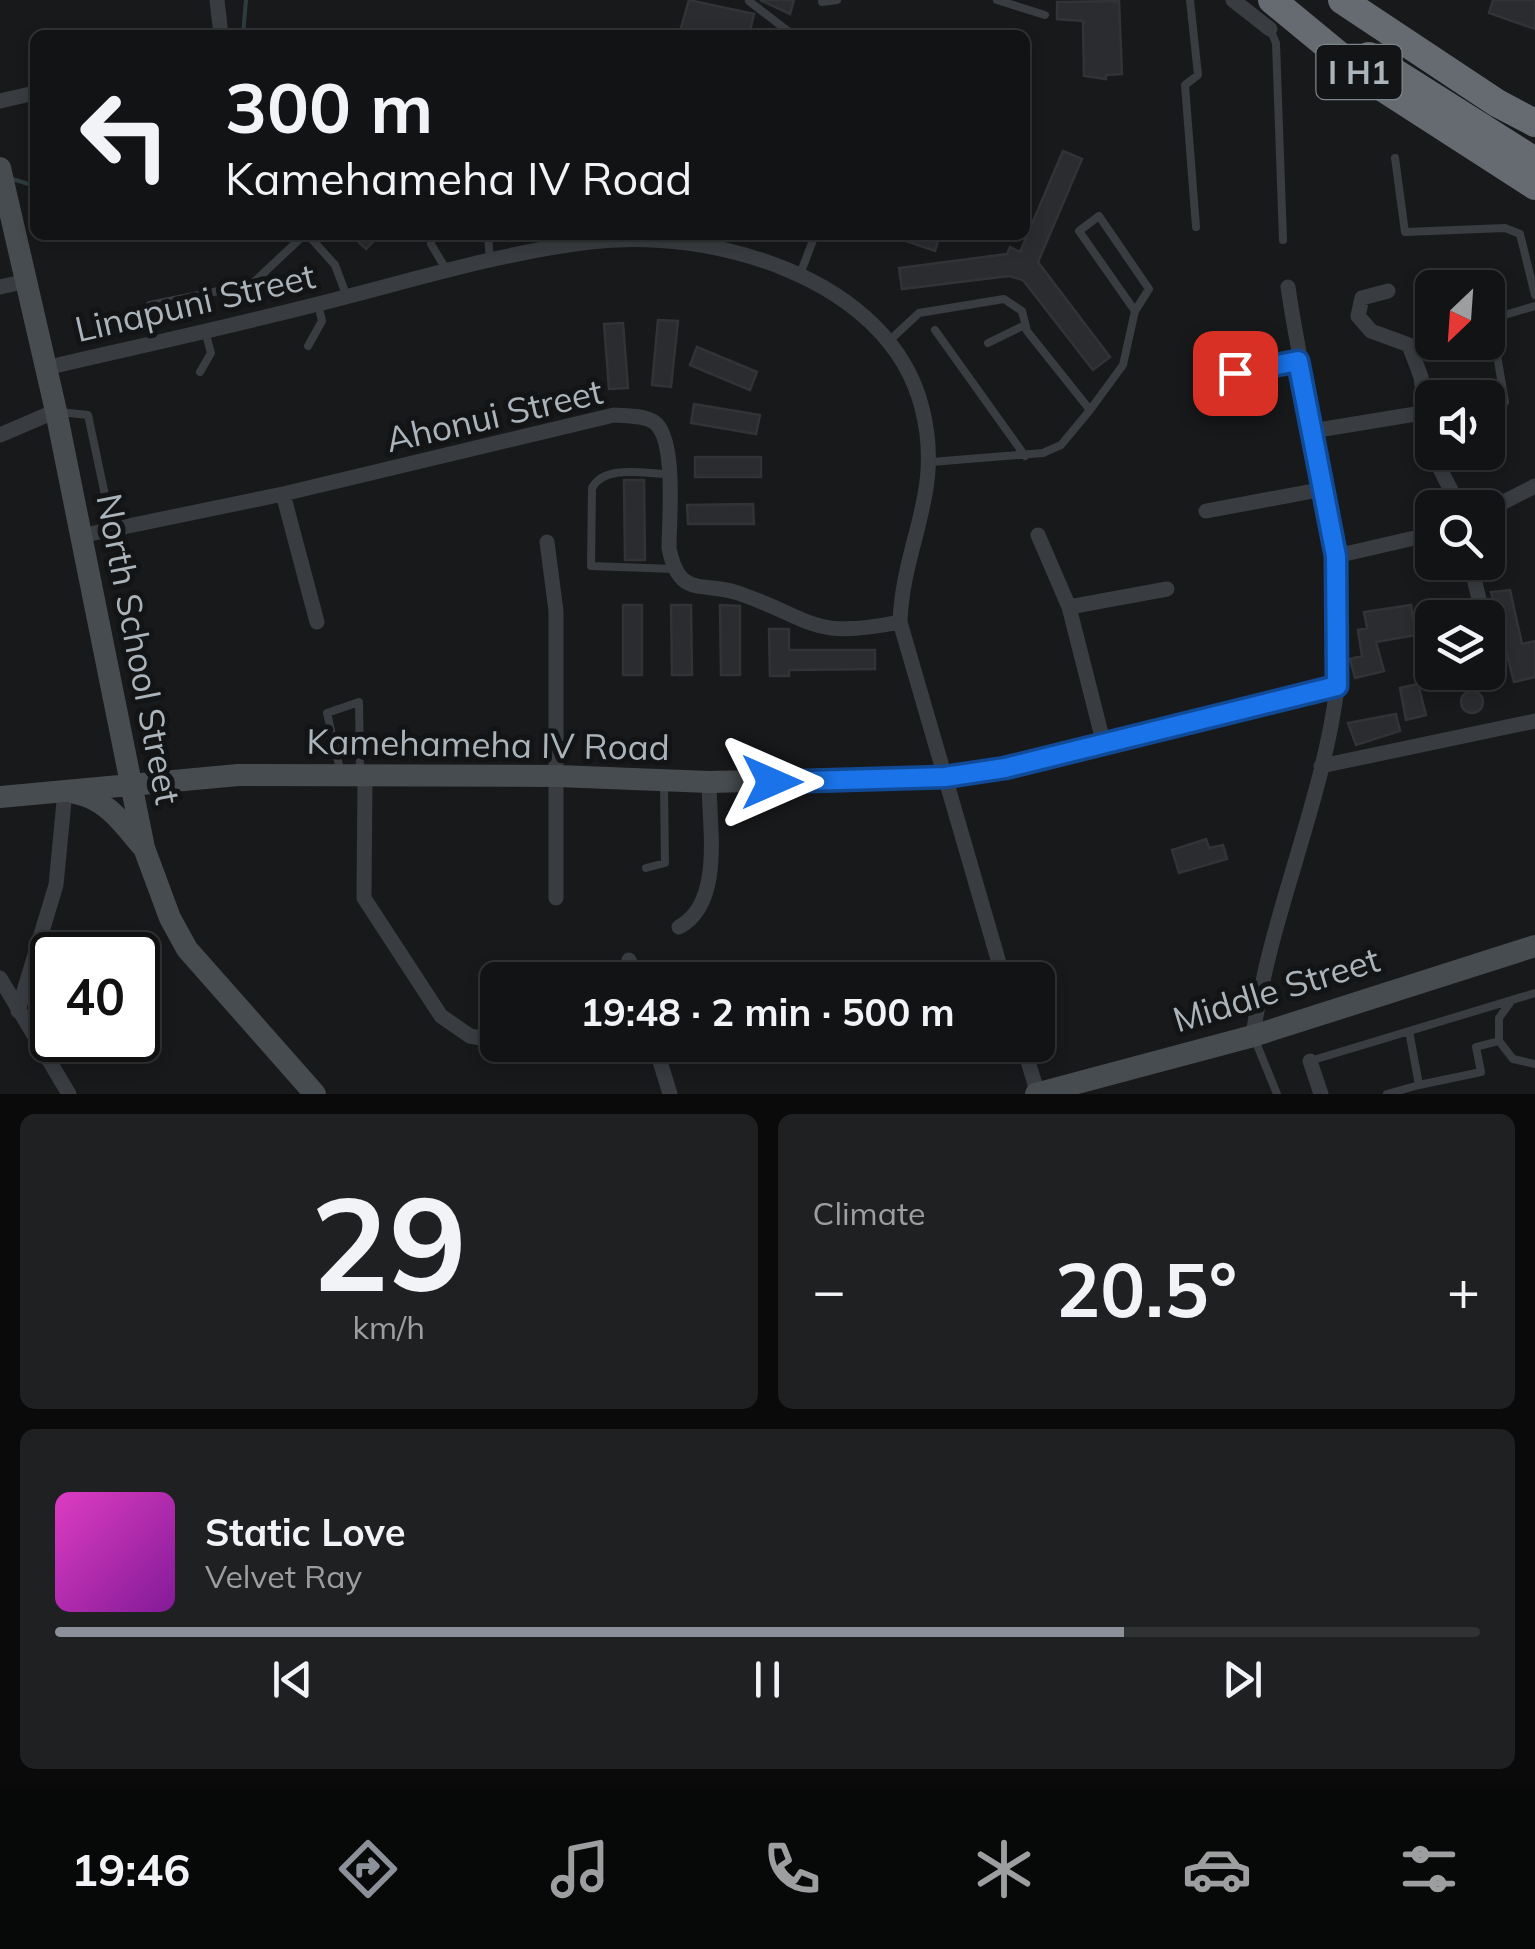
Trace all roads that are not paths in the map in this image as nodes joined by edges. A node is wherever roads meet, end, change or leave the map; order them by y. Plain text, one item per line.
1 (217, 0) edge
2 (749, 0) edge
3 (837, 0) edge
4 (998, 0) edge
5 (1190, 0) edge
6 (1233, 0) edge
7 (1272, 0) edge
8 (1290, 0) edge
9 (1342, 0) edge
10 (822, 2) edge
11 (1045, 16) dead end
12 (1270, 29) joint
13 (220, 30) edge
14 (787, 30) edge
15 (30, 94) edge
16 (0, 101) edge
17 (1535, 126) edge
18 (1453, 136) junction
19 (1395, 158) dead end
20 (1535, 162) edge
21 (0, 168) edge
22 (1535, 186) edge
23 (1535, 198) edge
24 (1196, 227) dead end
25 (300, 240) edge
26 (311, 240) edge
27 (431, 240) edge
28 (488, 240) edge
29 (606, 240) edge
30 (641, 240) edge
31 (813, 240) edge
32 (1282, 240) dead end
33 (490, 262) junction
34 (447, 272) junction
35 (798, 276) junction
36 (27, 280) junction
37 (0, 287) edge
38 (1288, 288) dead end
39 (1388, 290) dead end
40 (346, 296) junction
41 (1535, 296) edge
42 (318, 304) junction
43 (150, 305) dead end
44 (1535, 306) edge
45 (1135, 310) junction
46 (1024, 325) junction
47 (934, 330) dead end
48 (205, 331) junction
49 (890, 340) junction
50 (988, 343) dead end
51 (308, 346) dead end
52 (1298, 361) junction
53 (45, 368) junction
54 (200, 372) dead end
55 (1204, 378) dead end
56 (1419, 380) edge
57 (1501, 380) edge
58 (1090, 410) junction
59 (56, 411) junction
60 (1415, 414) edge
61 (1312, 431) junction
62 (0, 435) edge
63 (1025, 456) junction
64 (931, 462) junction
65 (669, 474) junction
66 (1535, 486) edge
67 (1324, 489) junction
68 (283, 494) junction
69 (1505, 501) edge
70 (1206, 510) dead end
71 (112, 528) junction
72 (1038, 535) dead end
73 (80, 536) junction
74 (1415, 538) edge
75 (547, 542) dead end
76 (1336, 556) junction
77 (675, 569) junction
78 (1168, 589) dead end
79 (1069, 607) junction
80 (317, 622) dead end
81 (900, 622) junction
82 (1337, 686) junction
83 (1535, 721) edge
84 (1103, 741) junction
85 (1321, 766) junction
86 (558, 776) junction
87 (355, 777) junction
88 (945, 777) junction
89 (664, 780) junction
90 (709, 782) junction
91 (130, 784) junction
92 (65, 791) junction
93 (0, 797) edge
94 (144, 848) junction
95 (646, 868) dead end
96 (556, 898) dead end
97 (679, 927) dead end
98 (1535, 946) edge
99 (999, 962) edge
100 (0, 978) edge
101 (1535, 993) edge
102 (1513, 999) junction
103 (18, 1011) junction
104 (1409, 1030) junction
105 (1253, 1036) junction
106 (480, 1038) edge
107 (1499, 1041) junction
108 (1310, 1061) joint
109 (660, 1062) edge
110 (1029, 1062) edge
111 (1535, 1064) edge
112 (1419, 1085) junction
113 (69, 1094) edge
114 (315, 1094) edge
115 (670, 1094) edge
116 (1037, 1094) edge
117 (1276, 1094) edge
118 (1321, 1094) edge
119 (1387, 1094) edge

1 - 13 street
2 - 14 lane
3 - 10 lane
4 - 11 lane
5 - 24 lane
6 - 12 street
7 - 18 highway, I H1
8 - 20 highway
9 - 17 highway, I H1
12 - 32 lane
15 - 16 street
18 - 22 highway, I H1
18 - 23 highway
19 - 41 lane
21 - 36 main road, North School Street
25 - 43 lane
26 - 40 lane
27 - 34 lane
28 - 33 lane
29 - 33 street, Linapuni Street
30 - 35 street, Linapuni Street
31 - 35 lane
33 - 34 street, Linapuni Street
34 - 40 street, Linapuni Street
35 - 49 street, Linapuni Street
36 - 37 street
36 - 53 main road, North School Street
38 - 52 street
39 - 56 street
40 - 42 street, Linapuni Street
42 - 48 street, Linapuni Street
42 - 51 lane
44 - 57 lane
45 - 45 lane
45 - 58 lane
46 - 49 lane
46 - 50 lane
46 - 58 lane
47 - 63 lane
48 - 53 street, Linapuni Street
48 - 54 lane
49 - 64 street, Linapuni Street
52 - 55 street
52 - 61 street
53 - 59 main road, North School Street
58 - 63 lane
59 - 62 street
59 - 71 lane
59 - 73 main road, North School Street
60 - 61 street
61 - 67 street
63 - 64 lane
64 - 81 street, Linapuni Street
65 - 68 street, Ahonui Street
65 - 77 street, Ahonui Street
65 - 77 lane
66 - 69 street
67 - 70 street
67 - 76 street
68 - 71 street, Ahonui Street
68 - 80 street
71 - 73 street, Ahonui Street
72 - 79 street
73 - 91 main road, North School Street
74 - 76 street
75 - 86 street
76 - 82 street
77 - 81 street
78 - 79 street
79 - 84 street
81 - 88 street, Linapuni Street
82 - 84 main road, Kamehameha IV Road
82 - 85 street
83 - 85 street
84 - 88 main road, Kamehameha IV Road
85 - 105 street
86 - 87 main road, Kamehameha IV Road
86 - 89 main road, Kamehameha IV Road
86 - 96 street
87 - 87 lane
87 - 91 main road, Kamehameha IV Road
87 - 106 street
88 - 90 main road, Kamehameha IV Road
88 - 99 street, Linapuni Street
89 - 90 main road, Kamehameha IV Road
89 - 95 lane
90 - 97 street
91 - 92 main road, Kamehameha IV Road
91 - 94 main road, North School Street
92 - 93 main road, Kamehameha IV Road
92 - 94 main road
92 - 103 street
94 - 114 main road, North School Street
98 - 105 main road, Middle Street
100 - 103 street
101 - 102 lane
102 - 104 lane
102 - 107 lane
103 - 113 street
104 - 108 lane
104 - 112 lane
105 - 116 main road, Middle Street
105 - 117 lane
107 - 111 lane
107 - 112 lane
108 - 118 street
109 - 115 street
110 - 116 street
112 - 119 lane

